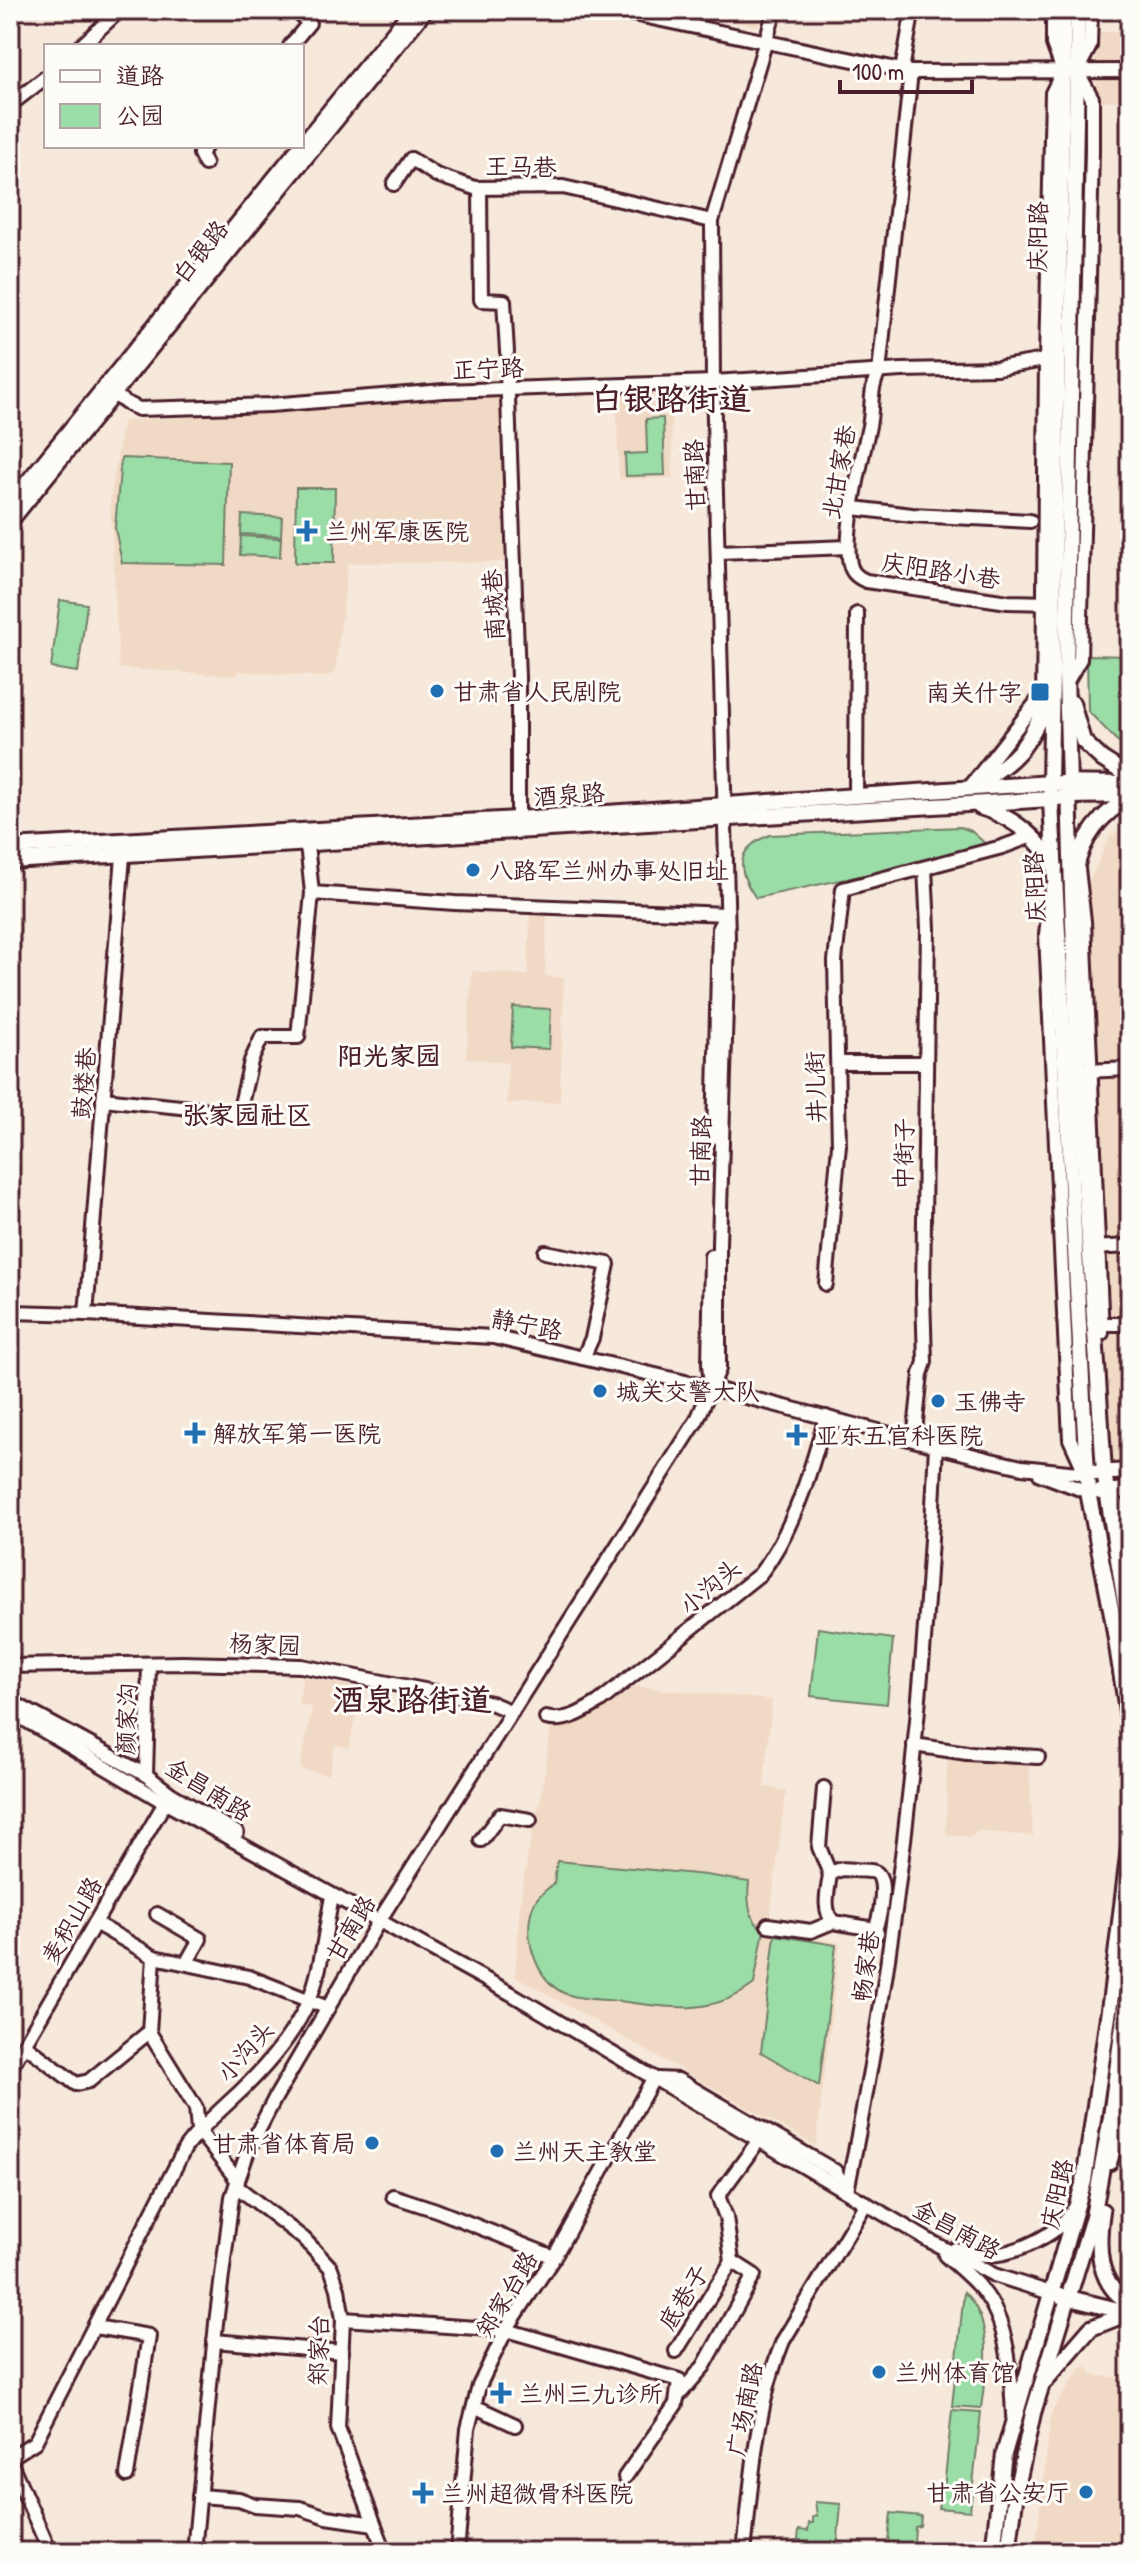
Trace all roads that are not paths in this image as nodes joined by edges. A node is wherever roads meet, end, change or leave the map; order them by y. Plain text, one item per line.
1 (120, 10) edge
2 (295, 10) edge
3 (412, 10) edge
4 (425, 10) edge
5 (614, 10) edge
6 (775, 10) edge
7 (1053, 10) edge
8 (1064, 10) edge
9 (1078, 10) edge
10 (1091, 10) edge
11 (911, 20) dead end
12 (764, 43) junction
13 (83, 44) edge
14 (292, 44) edge
15 (907, 71) junction
16 (1070, 71) junction
17 (1130, 71) edge
18 (44, 79) edge
19 (10, 105) edge
20 (304, 144) edge
21 (204, 148) edge
22 (300, 148) edge
23 (205, 164) dead end
24 (394, 184) dead end
25 (480, 188) junction
26 (712, 221) junction
27 (507, 352) dead end
28 (1051, 359) junction
29 (507, 370) dead end
30 (879, 372) junction
31 (713, 382) junction
32 (507, 389) junction
33 (108, 390) junction
34 (10, 504) edge
35 (854, 508) junction
36 (10, 521) edge
37 (1030, 521) dead end
38 (848, 547) junction
39 (718, 552) junction
40 (1048, 603) junction
41 (857, 614) dead end
42 (1066, 683) junction
43 (1047, 694) junction
44 (1130, 777) edge
45 (1050, 783) junction
46 (1130, 784) edge
47 (1069, 789) junction
48 (856, 795) junction
49 (968, 796) junction
50 (1130, 797) edge
51 (1051, 799) junction
52 (724, 812) junction
53 (518, 819) junction
54 (1032, 836) junction
55 (307, 844) junction
56 (10, 847) edge
57 (123, 856) junction
58 (1077, 860) junction
59 (10, 861) edge
60 (925, 868) junction
61 (1056, 869) junction
62 (312, 893) junction
63 (1072, 894) junction
64 (726, 914) junction
65 (839, 1063) junction
66 (926, 1063) junction
67 (1130, 1069) edge
68 (1084, 1071) junction
69 (103, 1099) junction
70 (1130, 1246) edge
71 (1093, 1248) junction
72 (545, 1252) dead end
73 (826, 1284) dead end
74 (10, 1312) edge
75 (86, 1314) junction
76 (1097, 1324) junction
77 (1130, 1324) edge
78 (583, 1358) junction
79 (711, 1388) junction
80 (826, 1417) junction
81 (914, 1440) junction
82 (936, 1445) junction
83 (1022, 1467) junction
84 (1130, 1471) edge
85 (1104, 1472) junction
86 (1087, 1474) junction
87 (1130, 1490) edge
88 (1088, 1492) junction
89 (1106, 1492) junction
90 (1130, 1574) edge
91 (1130, 1634) edge
92 (149, 1664) junction
93 (10, 1666) edge
94 (10, 1701) edge
95 (10, 1711) edge
96 (512, 1712) junction
97 (546, 1718) dead end
98 (914, 1745) junction
99 (1038, 1757) dead end
100 (1130, 1757) edge
101 (146, 1775) junction
102 (824, 1788) dead end
103 (168, 1798) junction
104 (530, 1820) dead end
105 (481, 1840) dead end
106 (1130, 1840) edge
107 (830, 1874) junction
108 (332, 1897) junction
109 (157, 1914) dead end
110 (379, 1921) junction
111 (833, 1922) junction
112 (95, 1923) junction
113 (768, 1925) dead end
114 (875, 1929) junction
115 (891, 1938) junction
116 (154, 1957) junction
117 (187, 1962) junction
118 (1130, 1971) edge
119 (309, 2000) junction
120 (328, 2008) junction
121 (149, 2032) junction
122 (25, 2045) junction
123 (1130, 2058) edge
124 (10, 2069) edge
125 (653, 2079) junction
126 (1111, 2117) junction
127 (198, 2130) junction
128 (759, 2140) junction
129 (1110, 2163) junction
130 (1084, 2181) junction
131 (237, 2184) junction
132 (847, 2191) junction
133 (393, 2196) dead end
134 (866, 2203) junction
135 (928, 2240) junction
136 (554, 2257) junction
137 (732, 2261) junction
138 (1060, 2296) junction
139 (1130, 2303) edge
140 (1130, 2313) edge
141 (343, 2319) junction
142 (95, 2327) junction
143 (506, 2330) junction
144 (214, 2341) junction
145 (676, 2351) dead end
146 (342, 2352) junction
147 (1041, 2386) junction
148 (678, 2396) junction
149 (474, 2406) junction
150 (1014, 2422) junction
151 (515, 2425) dead end
152 (10, 2459) edge
153 (127, 2475) dead end
154 (625, 2477) dead end
155 (199, 2496) junction
156 (374, 2524) junction
157 (50, 2552) edge
158 (194, 2552) edge
159 (385, 2552) edge
160 (457, 2552) edge
161 (744, 2552) edge
162 (993, 2552) edge
163 (1008, 2552) edge

1 - 13 street
2 - 14 street
3 - 20 main road, 白银路
4 - 33 main road, 白银路
5 - 12 street
6 - 12 street, 甘南路
7 - 16 street
8 - 16 main road, 庆阳路
9 - 16 main road, 庆阳路
10 - 16 street
11 - 15 street
12 - 15 street
12 - 26 street, 甘南路
15 - 16 street
15 - 30 street
16 - 17 street
16 - 28 main road, 庆阳路
16 - 42 main road, 庆阳路
18 - 19 street
21 - 23 street
22 - 33 main road, 白银路
24 - 25 street, 王马巷
25 - 26 street, 王马巷
25 - 27 street
26 - 31 street, 甘南路
28 - 30 street, 正宁路
28 - 40 main road, 庆阳路
29 - 32 street, 南城巷
30 - 31 street, 正宁路
30 - 35 street, 北甘家巷
31 - 32 street, 正宁路
31 - 39 street, 甘南路
32 - 33 street, 正宁路
32 - 53 street, 南城巷
33 - 34 main road, 白银路
33 - 36 main road, 白银路
35 - 37 street
35 - 38 street, 北甘家巷
38 - 39 street, 北甘家巷
38 - 40 street, 庆阳路小巷
39 - 52 street, 甘南路
40 - 43 main road, 庆阳路
41 - 48 street
42 - 44 main road
42 - 47 main road, 庆阳路
43 - 45 main road, 庆阳路
43 - 49 street
43 - 49 main road
45 - 47 main road, 酒泉路
45 - 49 main road, 酒泉路
45 - 51 main road, 庆阳路
46 - 47 main road, 酒泉路
47 - 50 main road, 酒泉路
47 - 51 main road, 酒泉路
47 - 63 main road, 庆阳路
48 - 49 main road, 酒泉路
48 - 52 main road, 酒泉路
49 - 51 main road, 酒泉路
49 - 52 main road, 酒泉路
49 - 54 main road
50 - 58 main road
51 - 61 main road, 庆阳路
52 - 53 main road, 酒泉路
52 - 55 main road, 酒泉路
52 - 64 street, 甘南路
53 - 56 main road, 酒泉路
54 - 60 street
54 - 61 main road
55 - 57 main road, 酒泉路
55 - 62 street
57 - 59 main road, 酒泉路
57 - 69 street, 鼓楼巷
58 - 63 main road
58 - 68 street
60 - 65 street, 井儿街
60 - 66 street, 中街子
61 - 86 main road, 庆阳路
62 - 64 street
62 - 69 street
63 - 68 main road, 庆阳路
64 - 79 street, 甘南路
65 - 66 street
65 - 73 street, 井儿街
66 - 81 street, 中街子
67 - 68 street
68 - 71 main road, 庆阳路
69 - 75 street, 鼓楼巷
70 - 71 street
71 - 76 main road, 庆阳路
72 - 78 street
74 - 75 street, 静宁路
75 - 78 street, 静宁路
76 - 77 street
76 - 85 main road, 庆阳路
78 - 79 street, 静宁路
79 - 80 street, 静宁路
79 - 96 street, 甘南路
80 - 81 street, 静宁路
80 - 97 street, 小沟头
81 - 82 street, 静宁路
82 - 83 street, 静宁路
82 - 98 street, 畅家巷
83 - 86 street, 静宁路
83 - 88 street, 静宁路
84 - 85 main road, 静宁路
85 - 86 main road, 静宁路
85 - 89 main road, 庆阳路
86 - 88 main road, 庆阳路
87 - 89 main road, 静宁路
88 - 89 main road, 静宁路
88 - 100 main road, 庆阳路
89 - 90 street
89 - 91 main road, 庆阳路
92 - 93 street, 杨家园
92 - 96 street, 杨家园
92 - 101 street, 颜家沟
94 - 101 street, 金昌南路
95 - 103 street, 金昌南路
96 - 110 street, 甘南路
98 - 99 street
98 - 115 street, 畅家巷
101 - 103 street, 金昌南路
102 - 107 street
103 - 108 street, 金昌南路
103 - 110 street, 金昌南路
103 - 112 street, 麦积山路
104 - 105 street
106 - 130 main road, 庆阳路
107 - 111 street
107 - 114 street
108 - 110 street, 金昌南路
108 - 119 street, 小沟头
109 - 117 street
110 - 120 street, 甘南路
110 - 125 street, 金昌南路
111 - 113 street
111 - 114 street
112 - 116 street
112 - 122 street, 麦积山路
114 - 115 street
115 - 132 street, 畅家巷
116 - 117 street
116 - 121 street
117 - 119 street
118 - 126 main road, 庆阳路
119 - 120 street
119 - 127 street, 小沟头
120 - 131 street, 甘南路
121 - 122 street
121 - 127 street
122 - 124 street, 麦积山路
123 - 129 street
125 - 128 street, 金昌南路
125 - 132 street, 金昌南路
125 - 136 street, 郑家台路
126 - 129 main road
126 - 138 main road, 庆阳路
127 - 131 street, 郑家台
127 - 142 street, 小沟头
128 - 132 street, 金昌南路
128 - 137 street, 底巷子
129 - 139 main road
130 - 135 street
130 - 138 main road, 庆阳路
131 - 141 street, 郑家台
131 - 144 street, 甘南路
132 - 134 street, 金昌南路
133 - 136 street
134 - 135 street, 金昌南路
134 - 161 street, 广场南路
135 - 138 street, 金昌南路
135 - 150 street
136 - 143 street, 郑家台路
137 - 145 street, 底巷子
137 - 148 street
138 - 140 main road
138 - 147 main road, 庆阳路
138 - 150 main road, 庆阳路
140 - 147 main road
141 - 143 street
141 - 146 street, 郑家台
142 - 152 street, 小沟头
142 - 153 street
143 - 148 street
143 - 149 street, 郑家台路
144 - 146 street
144 - 155 street, 甘南路
146 - 156 street, 郑家台
147 - 163 main road, 庆阳路
148 - 154 street
149 - 151 street
149 - 160 street, 郑家台路
150 - 162 main road, 庆阳路
152 - 157 street
155 - 156 street
155 - 158 street, 甘南路
156 - 159 street, 郑家台

